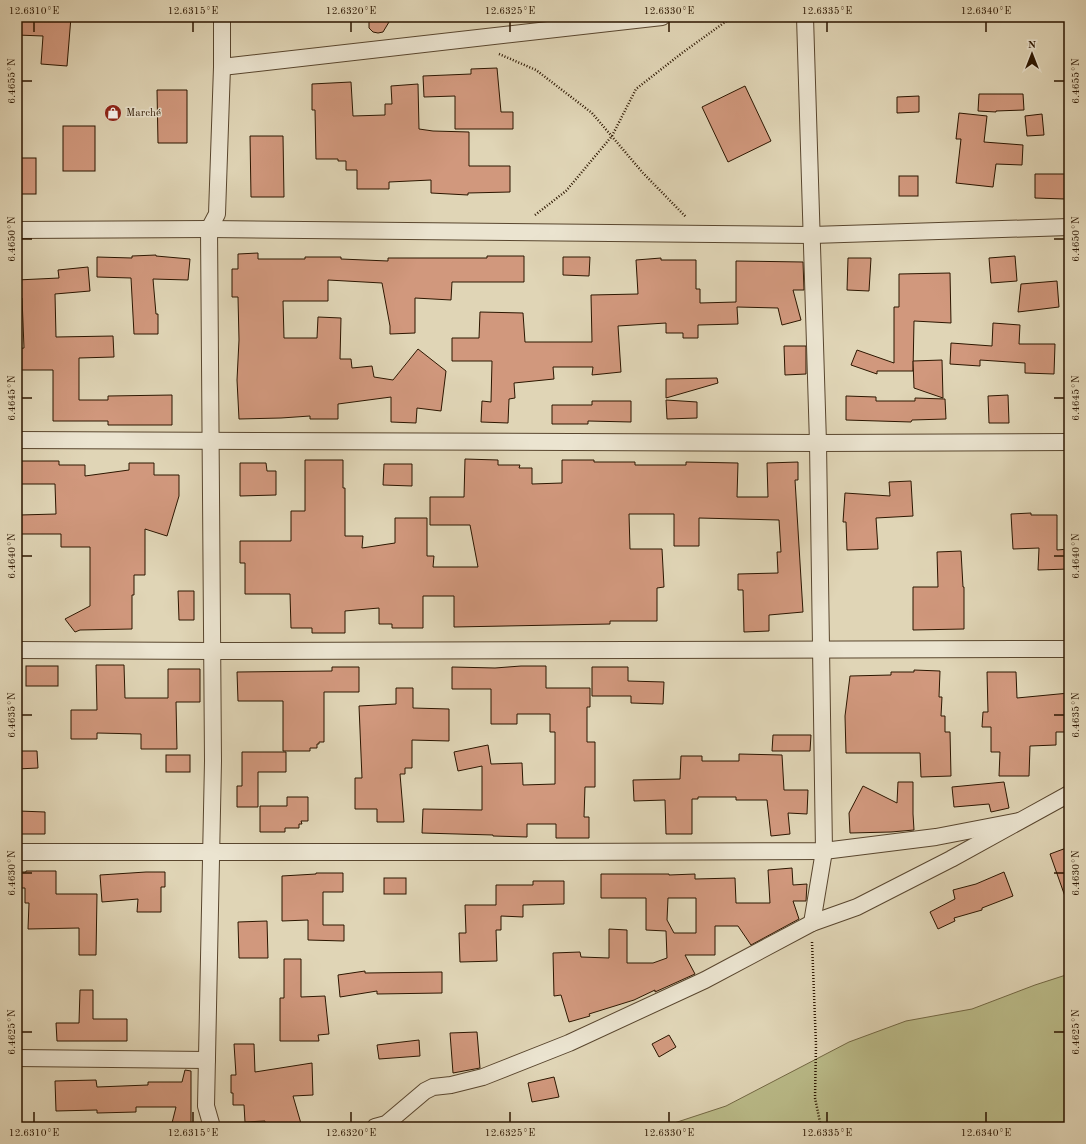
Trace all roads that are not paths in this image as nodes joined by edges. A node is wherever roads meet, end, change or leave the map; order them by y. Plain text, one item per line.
1 (222, 17) edge
2 (662, 17) edge
3 (805, 17) edge
4 (222, 67) junction
5 (1069, 227) edge
6 (209, 229) junction
7 (17, 230) edge
8 (812, 235) junction
9 (17, 440) edge
10 (211, 442) junction
11 (1069, 442) edge
12 (818, 443) junction
13 (820, 649) junction
14 (1069, 649) edge
15 (17, 650) edge
16 (212, 651) junction
17 (1069, 794) edge
18 (1019, 821) junction
19 (824, 851) junction
20 (17, 852) edge
21 (211, 852) junction
22 (812, 924) junction
23 (17, 1058) edge
24 (207, 1060) junction
25 (212, 1127) edge
26 (375, 1127) edge

1 - 4 street
2 - 4 street
3 - 8 street
4 - 6 street
5 - 8 street
6 - 7 street
6 - 8 street
6 - 10 street
8 - 12 street
9 - 10 street
10 - 12 street
10 - 16 street
11 - 12 street
12 - 13 street
13 - 14 street
13 - 16 street
13 - 19 street
15 - 16 street
16 - 21 street
17 - 18 street
18 - 19 street
18 - 22 street
19 - 21 street
19 - 22 street
20 - 21 street
21 - 24 street
22 - 26 street
23 - 24 street
24 - 25 street

